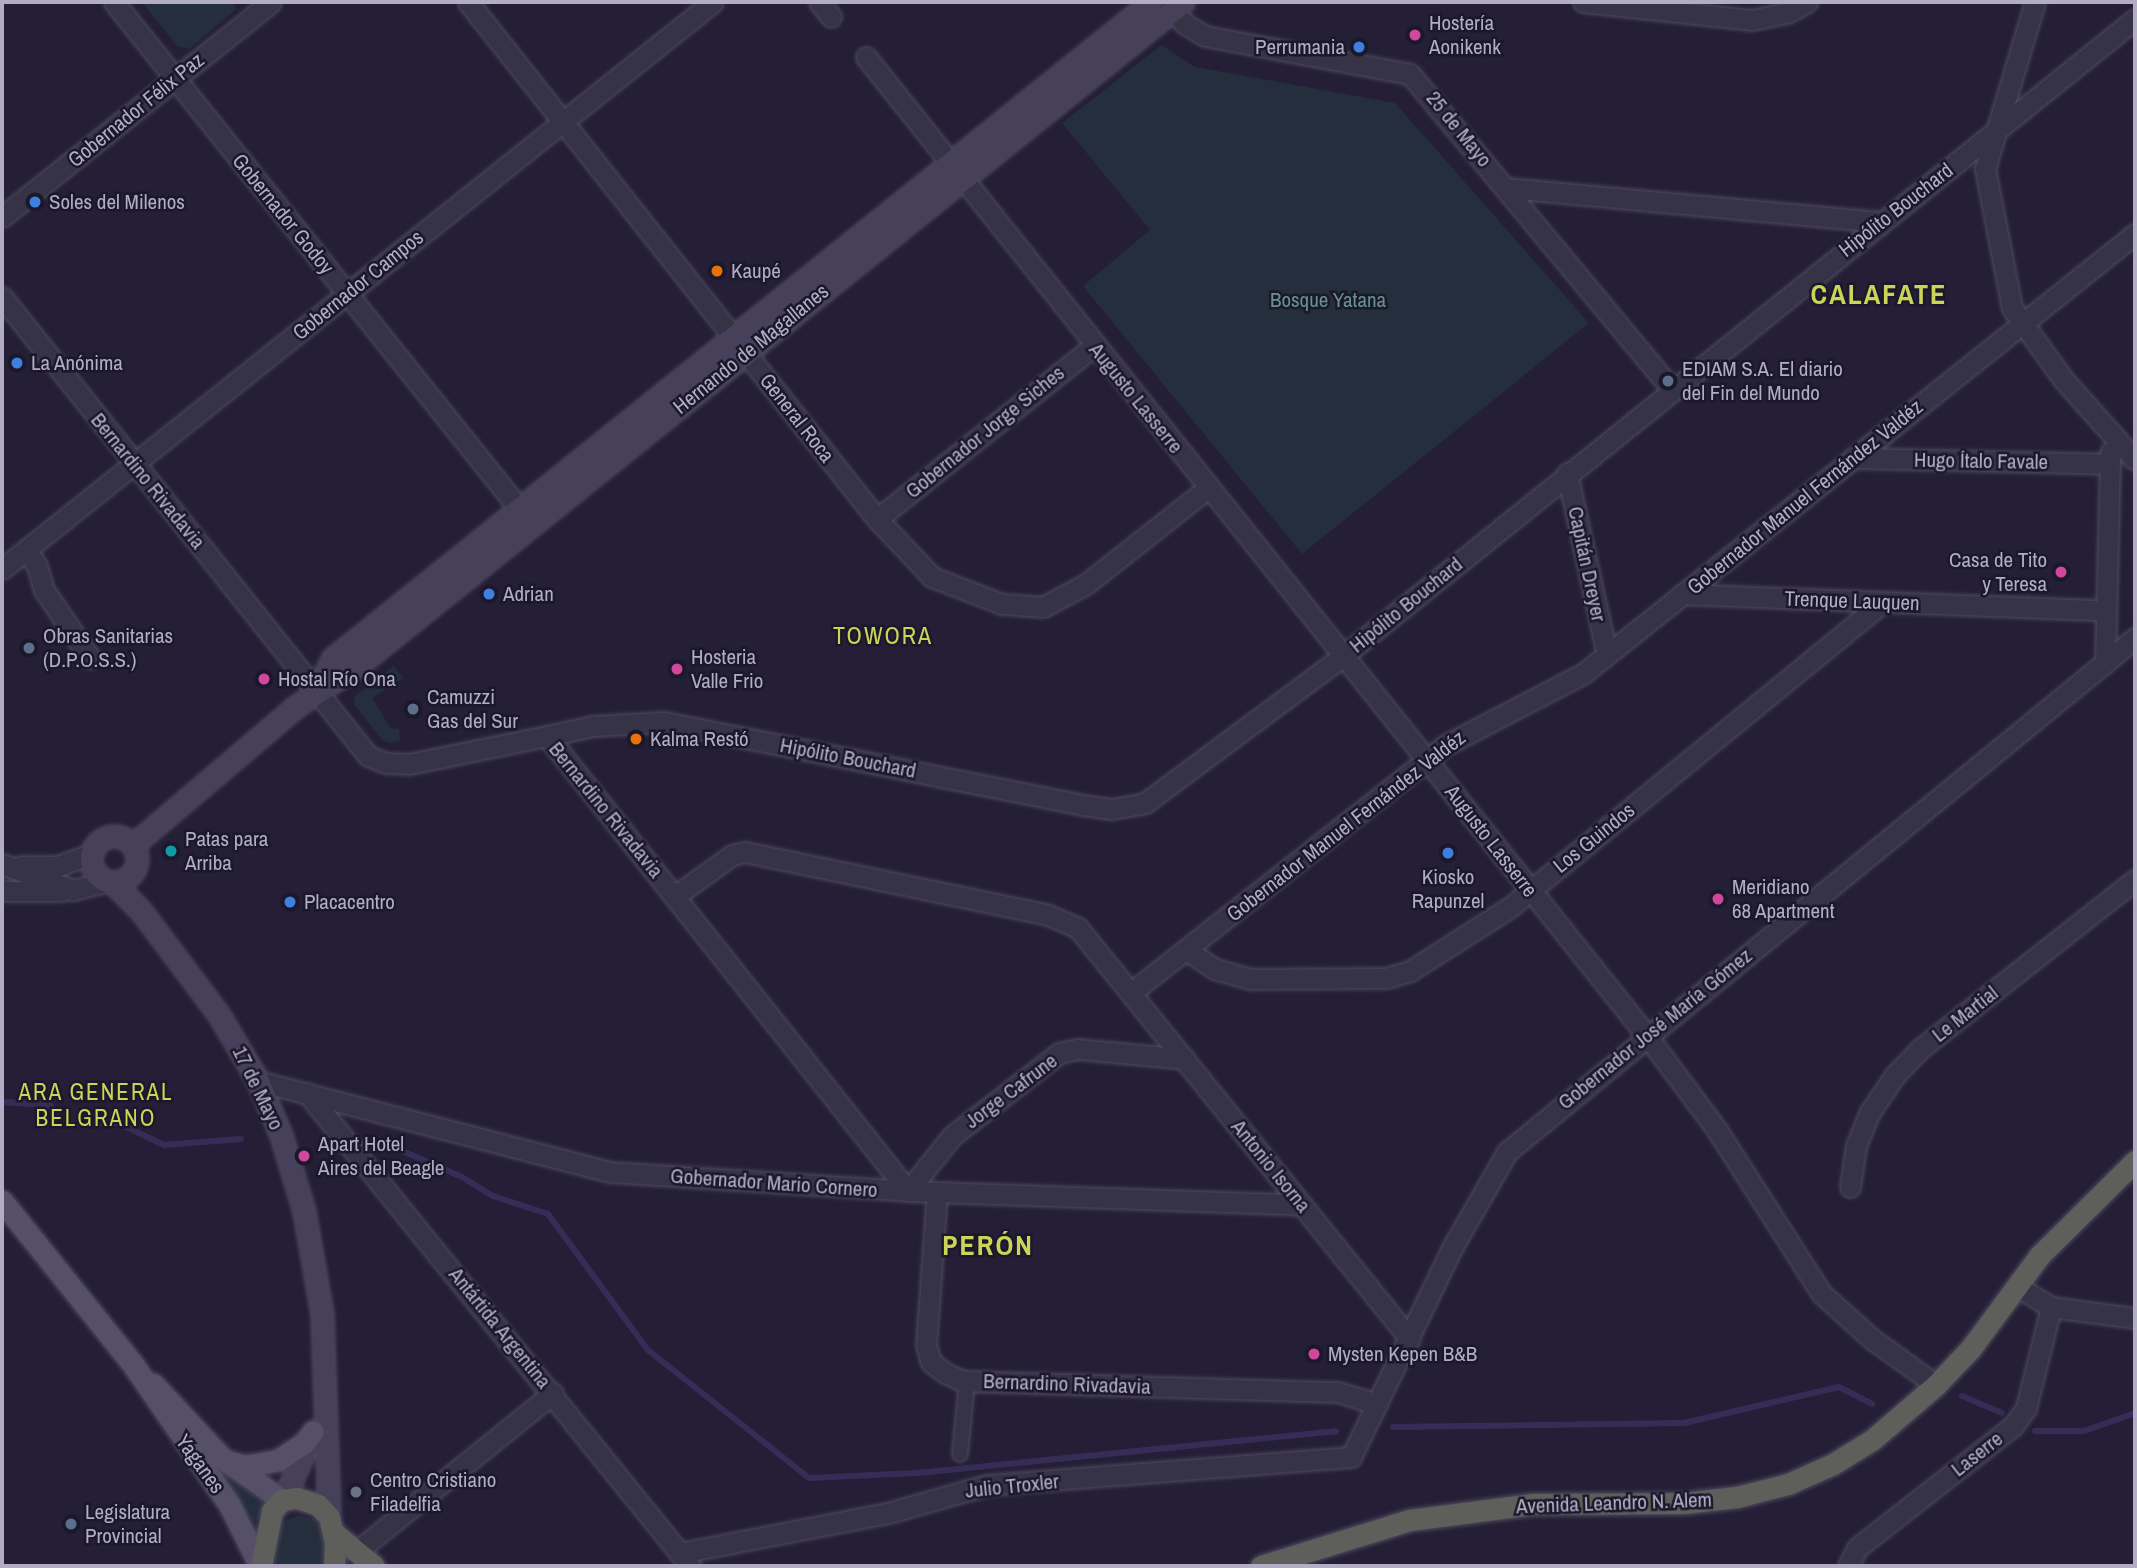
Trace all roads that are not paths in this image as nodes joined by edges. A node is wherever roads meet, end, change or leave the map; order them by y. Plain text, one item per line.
1 (114, 2) edge
2 (271, 2) edge
3 (468, 2) edge
4 (713, 2) edge
5 (1151, 2) edge
6 (1583, 2) edge
7 (2035, 2) edge
8 (1802, 3) edge
9 (1174, 4) edge
10 (2135, 19) edge
11 (866, 57) dead end
12 (175, 79) junction
13 (563, 122) junction
14 (1993, 134) junction
15 (956, 171) junction
16 (1507, 188) junction
17 (2, 218) edge
18 (1879, 222) junction
19 (2135, 234) edge
20 (347, 294) junction
21 (2, 298) edge
22 (2021, 325) junction
23 (739, 345) junction
24 (1094, 346) junction
25 (1671, 388) junction
26 (2110, 437) junction
27 (1853, 458) junction
28 (2135, 460) edge
29 (134, 464) junction
30 (2109, 464) junction
31 (1567, 473) junction
32 (1208, 488) junction
33 (526, 517) junction
34 (877, 519) junction
35 (26, 550) junction
36 (2, 569) edge
37 (1682, 594) junction
38 (1883, 602) junction
39 (2106, 610) junction
40 (2135, 638) edge
41 (1607, 655) junction
42 (1343, 656) junction
43 (90, 658) dead end
44 (2105, 663) junction
45 (316, 691) junction
46 (547, 736) junction
47 (1426, 759) junction
48 (125, 840) junction
49 (91, 854) junction
50 (4, 864) edge
51 (134, 872) junction
52 (2135, 880) edge
53 (109, 882) junction
54 (74, 890) junction
55 (2, 891) edge
56 (1530, 891) junction
57 (675, 896) junction
58 (141, 911) junction
59 (1188, 951) junction
60 (1133, 991) junction
61 (1647, 1036) junction
62 (1185, 1059) junction
63 (258, 1081) junction
64 (307, 1093) junction
65 (2135, 1161) edge
66 (1850, 1187) dead end
67 (908, 1191) junction
68 (937, 1192) junction
69 (2, 1201) edge
70 (1303, 1205) junction
71 (2015, 1286) junction
72 (2051, 1307) junction
73 (2135, 1318) edge
74 (1410, 1339) junction
75 (134, 1366) junction
76 (323, 1374) junction
77 (967, 1381) junction
78 (1936, 1385) junction
79 (553, 1393) junction
80 (1377, 1404) junction
81 (313, 1431) junction
82 (960, 1454) dead end
83 (1351, 1457) joint
84 (222, 1458) junction
85 (283, 1499) junction
86 (331, 1525) junction
87 (356, 1552) junction
88 (685, 1560) edge
89 (1290, 1561) edge
90 (260, 1566) edge
91 (334, 1566) edge
92 (374, 1566) edge
93 (1261, 1566) edge
94 (1848, 1566) edge

1 - 12 street, Gobernador Godoy
2 - 12 street, Gobernador Félix Paz
3 - 13 street, General Roca
4 - 13 street, Gobernador Campos
5 - 15 main road, Hernando de Magallanes
6 - 8 street
7 - 14 street
9 - 15 main road, Hernando de Magallanes
9 - 16 street, 25 de Mayo
10 - 14 street, Hipólito Bouchard
11 - 15 street, Augusto Lasserre
12 - 17 street, Gobernador Félix Paz
12 - 20 street, Gobernador Godoy
13 - 20 street, Gobernador Campos
13 - 23 street, General Roca
14 - 18 street, Hipólito Bouchard
14 - 22 street
15 - 23 main road, Hernando de Magallanes
15 - 24 street, Augusto Lasserre
16 - 18 street
16 - 25 street, 25 de Mayo
18 - 25 street, Hipólito Bouchard
19 - 22 street, Gobernador Manuel Fernández Valdéz
20 - 29 street, Gobernador Campos
20 - 33 street, Gobernador Godoy
21 - 29 street, Bernardino Rivadavia
22 - 26 street
22 - 27 street, Gobernador Manuel Fernández Valdéz
23 - 33 main road, Hernando de Magallanes
23 - 34 street, General Roca
24 - 32 street, Augusto Lasserre
24 - 34 street, Gobernador Jorge Siches
25 - 31 street, Hipólito Bouchard
26 - 28 street
26 - 30 street
27 - 30 street, Hugo Ítalo Favale
27 - 37 street, Gobernador Manuel Fernández Valdéz
29 - 35 street, Gobernador Campos
29 - 45 street, Bernardino Rivadavia
30 - 39 street
31 - 41 street, Capitán Dreyer
31 - 42 street, Hipólito Bouchard
32 - 34 street, General Roca
32 - 42 street, Augusto Lasserre
33 - 45 main road, Hernando de Magallanes
35 - 36 street, Gobernador Campos
35 - 43 street
37 - 38 street, Trenque Lauquen
37 - 41 street, Gobernador Manuel Fernández Valdéz
38 - 39 street, Trenque Lauquen
38 - 56 street, Los Guindos
39 - 44 street
40 - 44 street, Gobernador José María Gómez
41 - 47 street, Gobernador Manuel Fernández Valdéz
42 - 46 street, Hipólito Bouchard
42 - 47 street, Augusto Lasserre
44 - 61 street, Gobernador José María Gómez
45 - 46 street, Bernardino Rivadavia
45 - 48 main road, Hernando de Magallanes
46 - 57 street, Bernardino Rivadavia
47 - 56 street, Augusto Lasserre
47 - 59 street, Gobernador Manuel Fernández Valdéz
48 - 49 main road
48 - 51 main road
49 - 50 street
49 - 53 main road
50 - 54 street
51 - 53 main road
51 - 58 main road, 17 de Mayo
52 - 66 street, Le Martial
53 - 54 street
53 - 58 main road, 17 de Mayo
54 - 55 street
56 - 59 street, Los Guindos
56 - 61 street, Augusto Lasserre
57 - 60 street
57 - 67 street, Bernardino Rivadavia
58 - 63 main road, 17 de Mayo
59 - 60 street, Gobernador Manuel Fernández Valdéz
60 - 62 street, Antonio Isorna
61 - 74 street, Gobernador José María Gómez
61 - 78 street, Augusto Lasserre
62 - 67 street, Jorge Cafrune
62 - 70 street, Antonio Isorna
63 - 64 street, Gobernador Mario Cornero
63 - 76 main road, 17 de Mayo
64 - 67 street, Gobernador Mario Cornero
64 - 79 street, Antártida Argentina
65 - 71 highway, Avenida Leandro N. Alem
67 - 68 street, Gobernador Mario Cornero
68 - 70 street, Gobernador Mario Cornero
68 - 77 street, Bernardino Rivadavia
69 - 75 main road, Yaganes
70 - 74 street, Antonio Isorna
71 - 72 street
71 - 78 highway, Avenida Leandro N. Alem
72 - 73 street
72 - 94 street, Laserre
74 - 80 street, Gobernador José María Gómez
75 - 84 main road, Yaganes
75 - 90 main road, Yaganes
76 - 81 main road, 17 de Mayo
76 - 86 main road, 17 de Mayo
77 - 80 street, Bernardino Rivadavia
77 - 82 street
78 - 89 highway, Avenida Leandro N. Alem
79 - 87 street
79 - 88 street, Antártida Argentina
80 - 83 street, Gobernador José María Gómez
81 - 84 main road
81 - 85 main road, 17 de Mayo
83 - 88 street, Julio Troxler
84 - 85 main road, Yaganes
85 - 86 highway
85 - 90 highway
86 - 87 highway
86 - 91 highway
87 - 92 highway
89 - 93 highway, Avenida Leandro N. Alem

